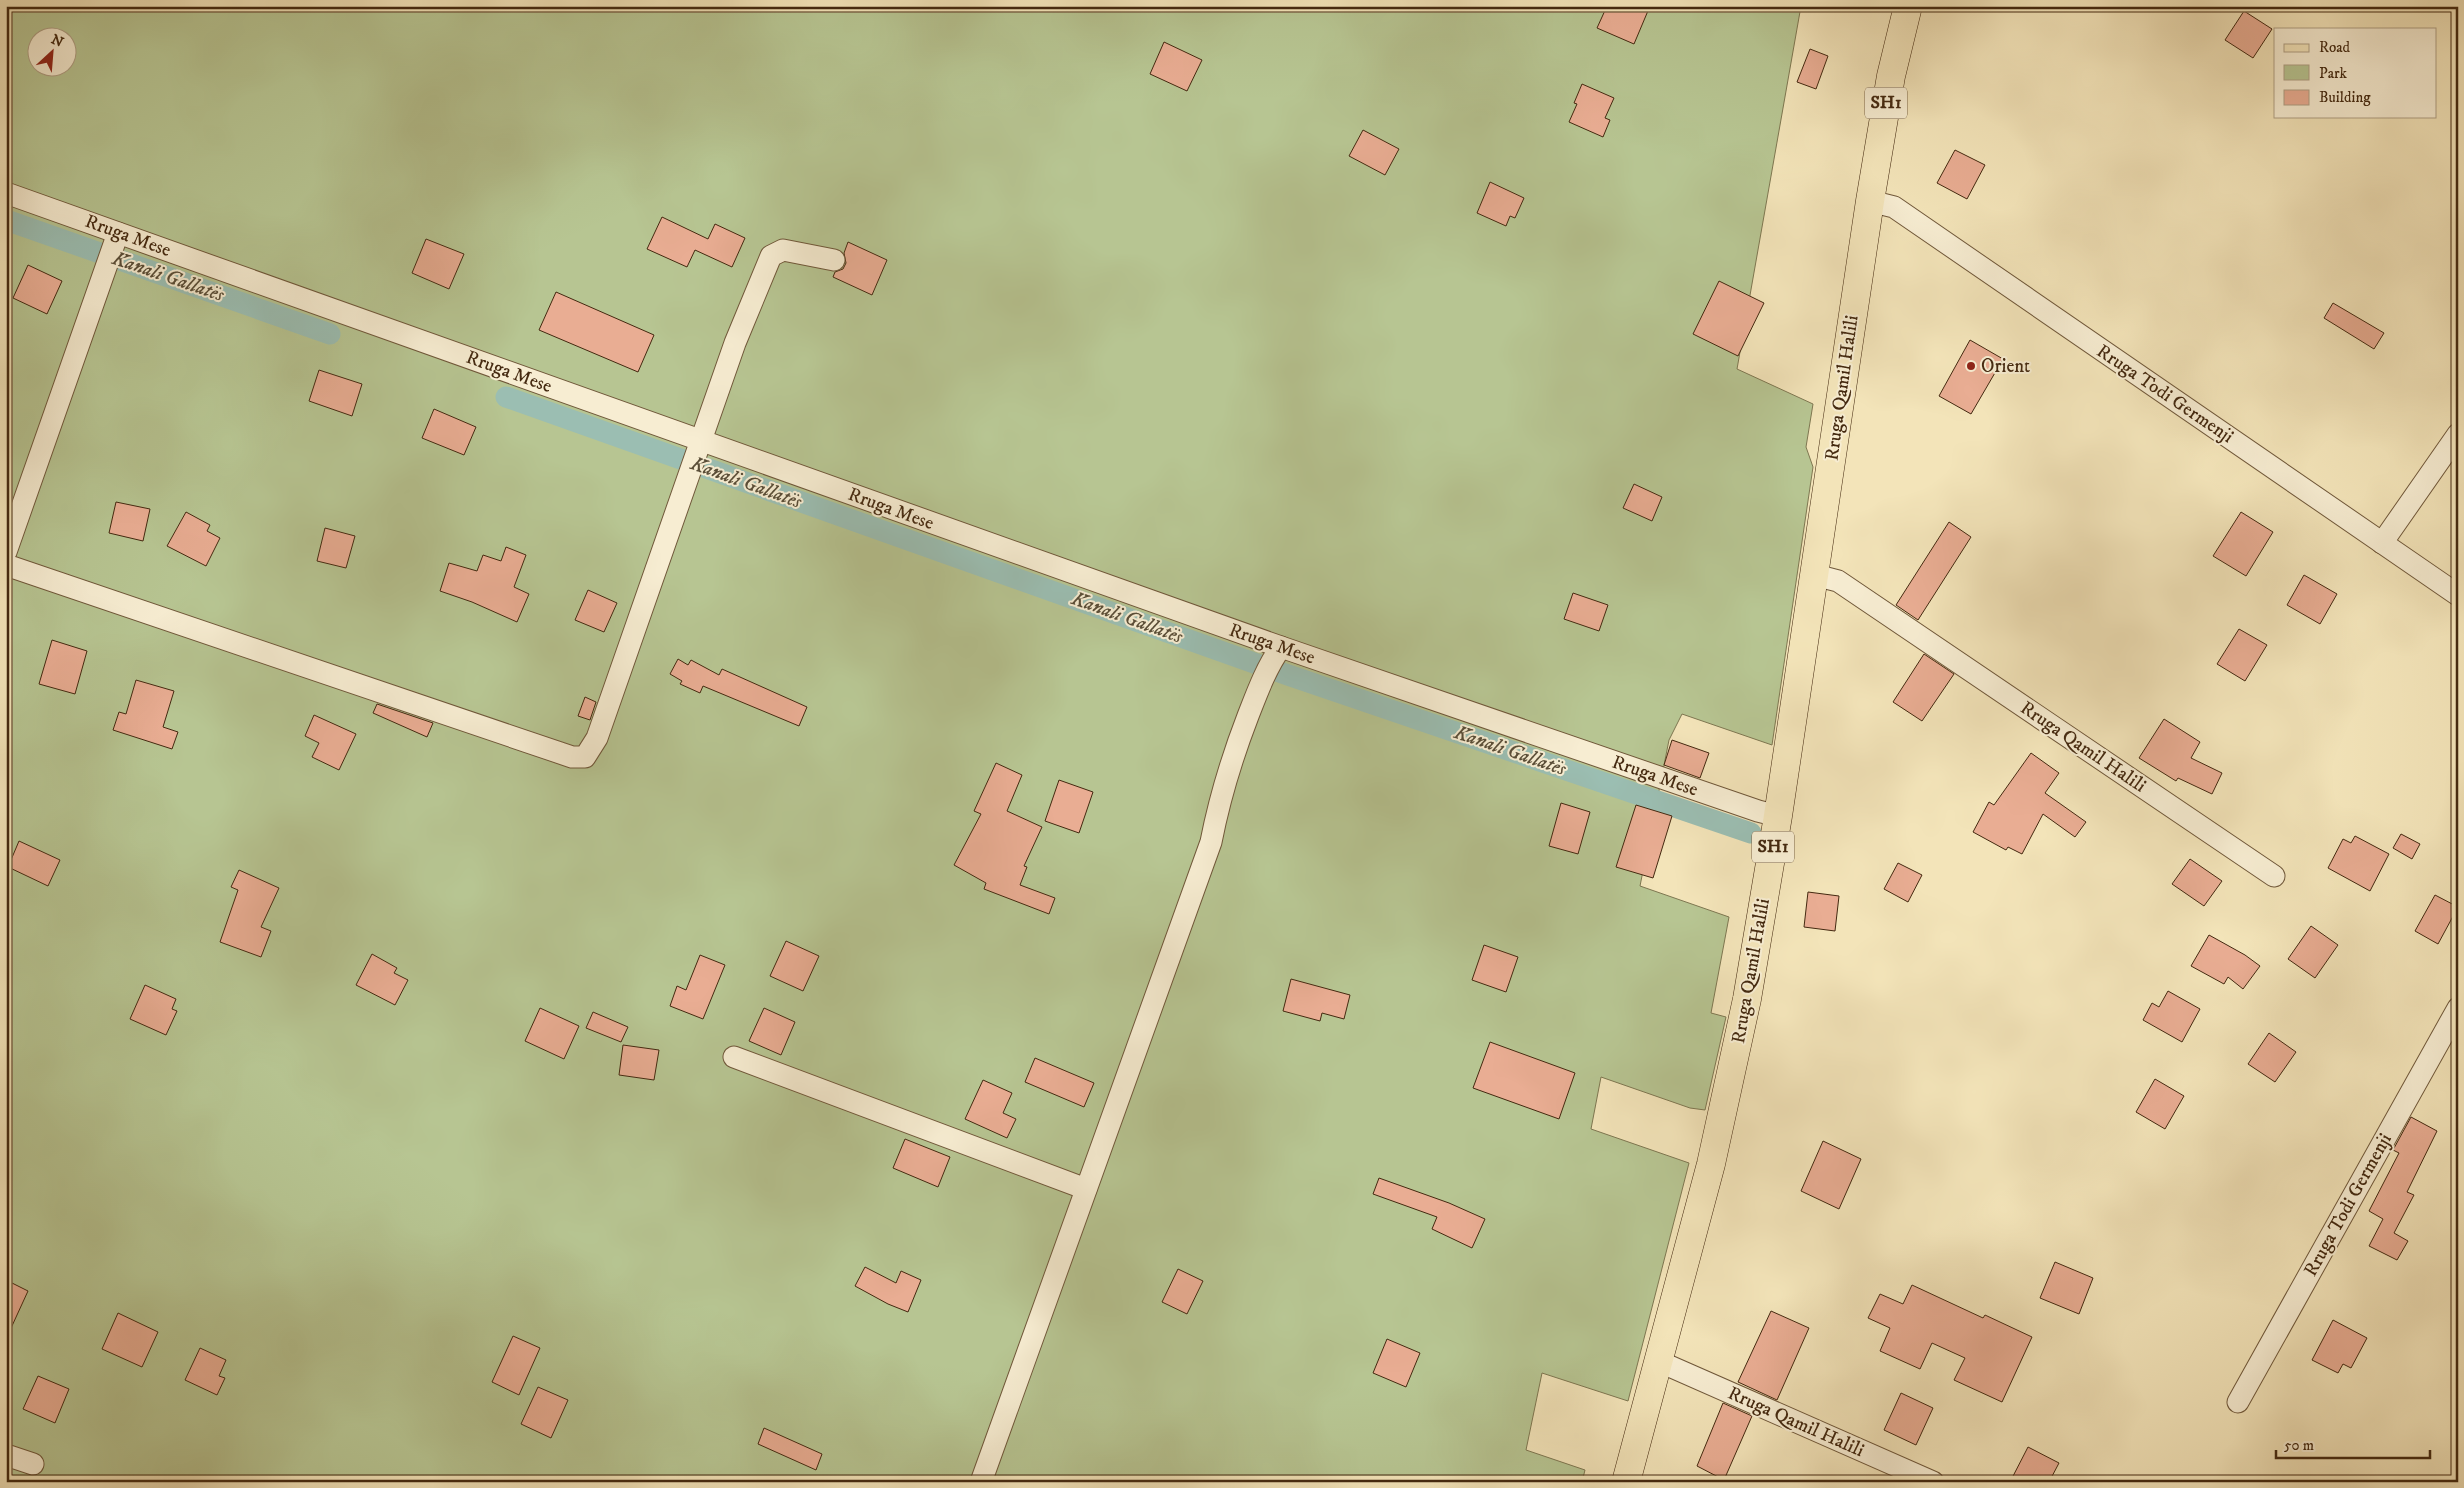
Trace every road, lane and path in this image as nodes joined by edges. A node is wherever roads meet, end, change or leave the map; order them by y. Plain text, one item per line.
1 (1908, 6) edge
2 (6, 193) edge
3 (1870, 201) junction
4 (116, 240) junction
5 (834, 260) dead end
6 (2458, 434) edge
7 (700, 446) junction
8 (8, 539) edge
9 (2382, 543) junction
10 (6, 565) edge
11 (1815, 575) junction
12 (2458, 595) edge
13 (1276, 653) junction
14 (1778, 816) junction
15 (2274, 876) dead end
16 (2458, 1008) edge
17 (734, 1057) dead end
18 (1086, 1189) junction
19 (1658, 1361) junction
20 (2238, 1402) dead end
21 (6, 1455) edge
22 (33, 1464) dead end
23 (981, 1482) edge
24 (1626, 1482) edge
25 (1933, 1482) edge

1 - 3 main road, SH1
2 - 4 street, Rruga Mese
3 - 9 street, Rruga Todi Germenji
3 - 11 main road, Rruga Qamil Halili / SH1
4 - 7 street, Rruga Mese
4 - 8 street
5 - 7 street
6 - 9 street
7 - 10 street
7 - 13 street, Rruga Mese
9 - 12 street, Rruga Todi Germenji
11 - 14 main road, Rruga Qamil Halili / SH1
11 - 15 street, Rruga Qamil Halili
13 - 14 street, Rruga Mese
13 - 18 street
14 - 19 main road, Rruga Qamil Halili / SH1
16 - 20 street, Rruga Todi Germenji
17 - 18 street
18 - 23 street
19 - 24 main road, Rruga Qamil Halili / SH1
19 - 25 street, Rruga Qamil Halili
21 - 22 street

